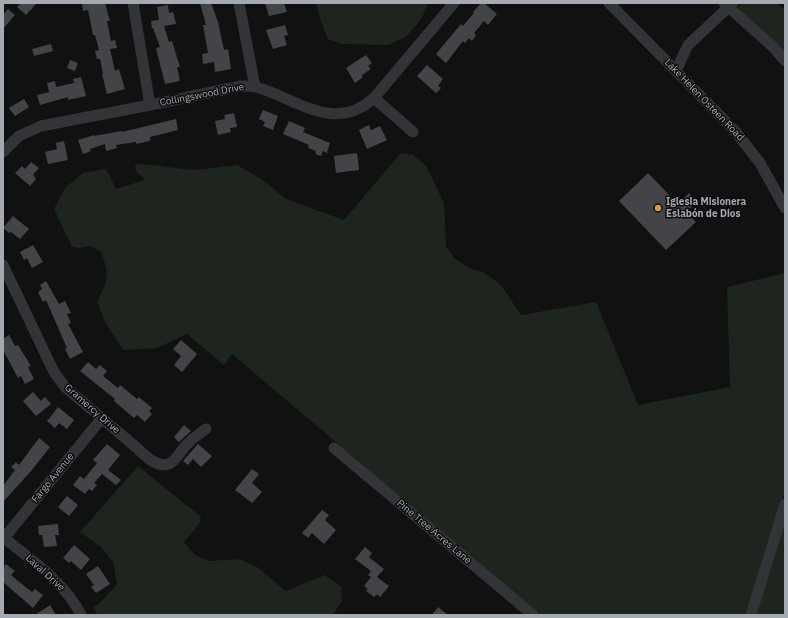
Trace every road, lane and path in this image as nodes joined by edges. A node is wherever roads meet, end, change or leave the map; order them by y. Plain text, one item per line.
1 (133, 3) edge
2 (239, 3) edge
3 (454, 3) edge
4 (609, 3) edge
5 (728, 4) edge
6 (785, 62) edge
7 (676, 70) junction
8 (255, 86) junction
9 (374, 98) junction
10 (150, 105) junction
11 (413, 132) dead end
12 (3, 152) edge
13 (785, 208) edge
14 (3, 265) edge
15 (102, 418) junction
16 (206, 429) dead end
17 (334, 448) dead end
18 (785, 504) edge
19 (4, 538) edge
20 (81, 615) edge
21 (533, 615) edge
22 (751, 615) edge

1 - 10 street
2 - 8 street
3 - 9 street, Collingswood Drive
4 - 7 street, Lake Helen Osteen Road
5 - 6 street
5 - 7 street
7 - 13 street, Lake Helen Osteen Road
8 - 9 street, Collingswood Drive
8 - 10 street, Collingswood Drive
9 - 11 street
10 - 12 street, Collingswood Drive
14 - 15 street, Gramercy Drive
15 - 16 street, Gramercy Drive
15 - 19 street, Fargo Avenue
17 - 21 street, Pine Tree Acres Lane
18 - 22 street
19 - 20 street, Laval Drive

